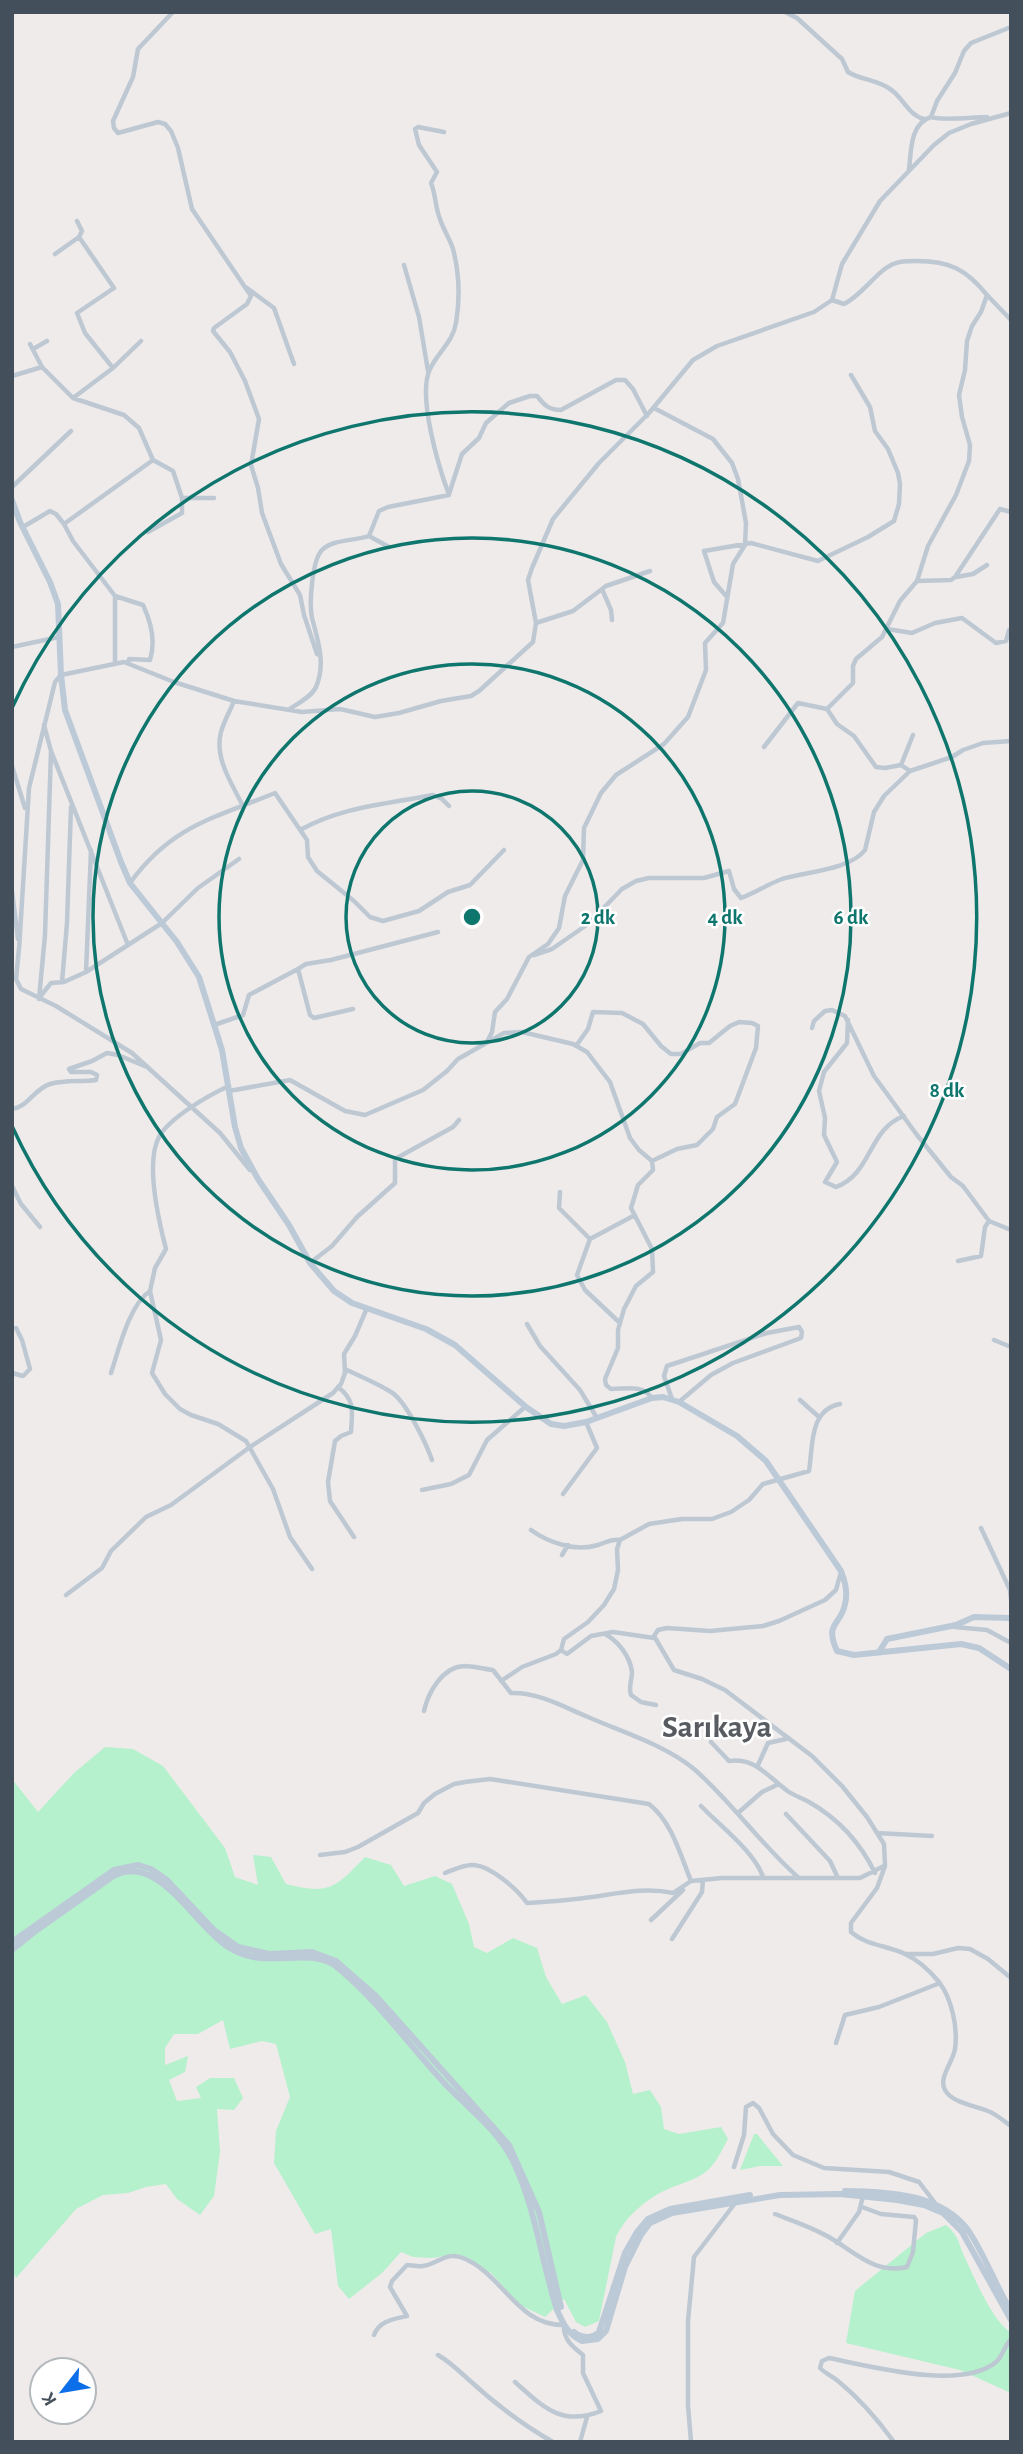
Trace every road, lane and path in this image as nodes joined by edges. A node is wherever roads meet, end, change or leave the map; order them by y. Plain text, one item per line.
1 (173, 12) edge
2 (785, 12) edge
3 (1011, 27) edge
4 (1011, 113) edge
5 (931, 117) junction
6 (994, 118) junction
7 (924, 119) junction
8 (444, 132) dead end
9 (909, 170) junction
10 (77, 221) dead end
11 (79, 237) junction
12 (55, 254) dead end
13 (404, 265) dead end
14 (245, 287) junction
15 (987, 295) junction
16 (832, 300) junction
17 (1011, 320) edge
18 (47, 341) dead end
19 (141, 341) dead end
20 (295, 364) dead end
21 (42, 367) junction
22 (113, 368) junction
23 (428, 372) junction
24 (852, 375) dead end
25 (12, 376) edge
26 (73, 398) junction
27 (654, 408) junction
28 (647, 416) junction
29 (71, 430) dead end
30 (153, 460) junction
31 (12, 487) edge
32 (449, 495) junction
33 (182, 498) junction
34 (214, 498) dead end
35 (12, 500) edge
36 (1011, 512) edge
37 (64, 524) junction
38 (23, 527) junction
39 (148, 532) dead end
40 (369, 536) junction
41 (745, 545) junction
42 (389, 547) dead end
43 (987, 565) dead end
44 (650, 571) dead end
45 (956, 578) junction
46 (917, 581) junction
47 (602, 589) junction
48 (115, 596) junction
49 (728, 598) junction
50 (612, 620) dead end
51 (536, 623) junction
52 (887, 629) junction
53 (1009, 631) edge
54 (59, 637) junction
55 (12, 647) edge
56 (320, 655) junction
57 (115, 662) junction
58 (128, 663) junction
59 (61, 675) junction
60 (234, 701) junction
61 (290, 709) junction
62 (827, 709) junction
63 (44, 724) junction
64 (912, 736) dead end
65 (1011, 741) edge
66 (764, 747) dead end
67 (51, 751) junction
68 (901, 765) junction
69 (12, 766) edge
70 (910, 771) junction
71 (71, 802) junction
72 (243, 806) junction
73 (449, 806) dead end
74 (26, 815) junction
75 (300, 830) junction
76 (91, 849) junction
77 (504, 849) dead end
78 (239, 859) dead end
79 (130, 883) junction
80 (12, 891) edge
81 (162, 923) junction
82 (438, 932) dead end
83 (128, 945) junction
84 (19, 950) junction
85 (529, 957) junction
86 (298, 969) junction
87 (86, 972) junction
88 (62, 982) junction
89 (39, 999) junction
90 (354, 1009) dead end
91 (848, 1020) junction
92 (214, 1025) junction
93 (812, 1028) dead end
94 (487, 1043) junction
95 (576, 1046) junction
96 (150, 1069) junction
97 (229, 1088) junction
98 (12, 1108) edge
99 (192, 1109) junction
100 (904, 1116) junction
101 (459, 1120) dead end
102 (652, 1161) junction
103 (258, 1178) junction
104 (12, 1186) edge
105 (560, 1192) dead end
106 (635, 1215) junction
107 (989, 1221) junction
108 (40, 1227) dead end
109 (1011, 1230) edge
110 (590, 1238) junction
111 (958, 1261) dead end
112 (310, 1263) junction
113 (150, 1291) junction
114 (367, 1308) junction
115 (620, 1323) junction
116 (527, 1324) dead end
117 (16, 1328) dead end
118 (994, 1340) dead end
119 (1011, 1348) edge
120 (345, 1368) junction
121 (12, 1373) edge
122 (111, 1373) dead end
123 (338, 1387) junction
124 (652, 1398) junction
125 (676, 1400) junction
126 (800, 1400) dead end
127 (840, 1404) dead end
128 (526, 1406) junction
129 (819, 1417) junction
130 (597, 1418) junction
131 (586, 1422) junction
132 (250, 1447) junction
133 (432, 1460) dead end
134 (778, 1478) junction
135 (422, 1490) dead end
136 (564, 1494) dead end
137 (981, 1528) dead end
138 (531, 1530) dead end
139 (354, 1536) dead end
140 (620, 1540) junction
141 (568, 1545) junction
142 (562, 1555) dead end
143 (312, 1569) dead end
144 (841, 1571) junction
145 (66, 1595) dead end
146 (1011, 1598) edge
147 (1011, 1618) edge
148 (951, 1626) junction
149 (605, 1634) junction
150 (655, 1638) junction
151 (1011, 1643) edge
152 (561, 1650) junction
153 (879, 1652) junction
154 (1011, 1669) edge
155 (501, 1681) junction
156 (656, 1705) dead end
157 (424, 1711) dead end
158 (787, 1738) junction
159 (711, 1742) dead end
160 (758, 1765) junction
161 (779, 1784) junction
162 (701, 1806) dead end
163 (738, 1813) junction
164 (786, 1815) dead end
165 (877, 1833) junction
166 (932, 1836) dead end
167 (320, 1855) dead end
168 (885, 1866) junction
169 (444, 1873) dead end
170 (875, 1873) junction
171 (763, 1877) junction
172 (799, 1878) junction
173 (838, 1879) junction
174 (703, 1880) junction
175 (691, 1881) junction
176 (651, 1920) dead end
177 (672, 1939) dead end
178 (12, 1942) edge
179 (12, 1950) edge
180 (904, 1954) junction
181 (1011, 1979) edge
182 (940, 1983) junction
183 (836, 2043) dead end
184 (1011, 2126) edge
185 (734, 2167) dead end
186 (863, 2196) junction
187 (738, 2201) junction
188 (936, 2204) junction
189 (862, 2207) junction
190 (775, 2214) dead end
191 (837, 2243) junction
192 (1011, 2311) edge
193 (1011, 2320) edge
194 (564, 2325) junction
195 (374, 2335) dead end
196 (1011, 2339) edge
197 (438, 2355) dead end
198 (515, 2382) dead end
199 (588, 2416) junction
200 (553, 2442) edge
201 (580, 2442) edge
202 (691, 2442) edge
203 (894, 2442) edge

1 - 14 street
2 - 7 street
3 - 5 street
4 - 6 street
5 - 6 street
5 - 7 street
6 - 9 street
7 - 9 street
8 - 23 street
9 - 16 street
10 - 11 street
11 - 12 street
11 - 22 street
13 - 23 street
14 - 20 street
14 - 56 street
15 - 16 street
15 - 17 street
15 - 46 street
16 - 27 street
18 - 21 street
19 - 22 street
21 - 25 street
21 - 26 street
22 - 26 street
23 - 32 street
24 - 41 street
26 - 30 street
27 - 28 street
27 - 41 street
28 - 32 street
28 - 51 street
29 - 31 street
30 - 33 street
30 - 37 street
32 - 40 street
33 - 34 street
33 - 39 street
35 - 38 main road
36 - 45 street
37 - 38 street
37 - 48 street
38 - 54 main road
40 - 42 street
40 - 56 street
41 - 49 street
41 - 49 street
43 - 45 street
44 - 47 street
45 - 46 street
46 - 52 street
47 - 50 street
47 - 51 street
48 - 57 street
48 - 58 street
49 - 85 street
51 - 61 street
52 - 53 street
52 - 62 street
54 - 55 street
54 - 59 main road
56 - 61 street
57 - 58 street
57 - 59 street
58 - 60 street
59 - 63 street
59 - 79 main road
60 - 61 street
60 - 72 street
62 - 66 street
62 - 68 street
63 - 67 street
63 - 74 street
64 - 68 street
65 - 70 street
67 - 71 street
67 - 89 street
68 - 70 street
69 - 74 street
70 - 85 street
71 - 76 street
71 - 88 street
72 - 75 street
72 - 79 street
73 - 75 street
74 - 84 street
75 - 77 street
76 - 83 street
76 - 87 street
78 - 81 street
79 - 81 main road
80 - 84 street
81 - 83 street
81 - 92 main road
82 - 86 street
83 - 87 street
84 - 89 street
85 - 94 street
86 - 90 street
86 - 92 street
87 - 88 street
88 - 89 street
89 - 96 street
91 - 93 street
91 - 100 street
91 - 100 street
92 - 97 main road
94 - 95 street
94 - 97 street
95 - 102 street
95 - 102 street
96 - 98 street
96 - 99 street
97 - 99 street
97 - 103 main road
99 - 103 street
99 - 113 street
100 - 107 street
101 - 112 street
102 - 106 street
103 - 112 main road
104 - 108 street
105 - 110 street
106 - 110 street
106 - 115 street
107 - 109 street
107 - 111 street
110 - 115 street
112 - 114 main road
113 - 122 street
113 - 132 street
114 - 120 street
114 - 128 main road
115 - 124 street
116 - 130 street
117 - 121 street
118 - 119 street
120 - 123 street
120 - 133 street
123 - 132 street
123 - 139 street
124 - 125 main road
124 - 130 main road
125 - 125 street
125 - 134 main road
126 - 129 street
127 - 129 street
128 - 131 main road
128 - 135 street
129 - 134 street
130 - 131 main road
131 - 136 street
132 - 143 street
132 - 145 street
134 - 140 street
134 - 144 main road
137 - 146 street
138 - 141 street
140 - 141 street
140 - 152 street
141 - 142 street
144 - 150 street
144 - 153 main road
147 - 148 main road
148 - 151 street
148 - 153 main road
149 - 150 street
149 - 152 street
149 - 156 street
150 - 158 street
152 - 155 street
153 - 154 main road
155 - 157 street
155 - 163 street
158 - 160 street
158 - 165 street
159 - 160 street
160 - 161 street
161 - 163 street
161 - 170 street
162 - 171 street
163 - 172 street
164 - 173 street
165 - 166 street
165 - 168 street
167 - 175 street
168 - 170 street
168 - 180 street
169 - 175 street
170 - 173 street
171 - 172 street
171 - 174 street
172 - 173 street
174 - 175 street
174 - 177 street
175 - 176 street
178 - 188 main road
179 - 194 main road
180 - 181 street
180 - 182 street
182 - 183 street
182 - 184 street
185 - 188 street
186 - 187 main road
186 - 189 street
186 - 193 main road
187 - 194 main road
187 - 202 street
188 - 192 main road
189 - 191 street
189 - 191 street
190 - 191 street
194 - 195 street
194 - 199 street
196 - 203 street
197 - 200 street
198 - 199 street
199 - 201 street

